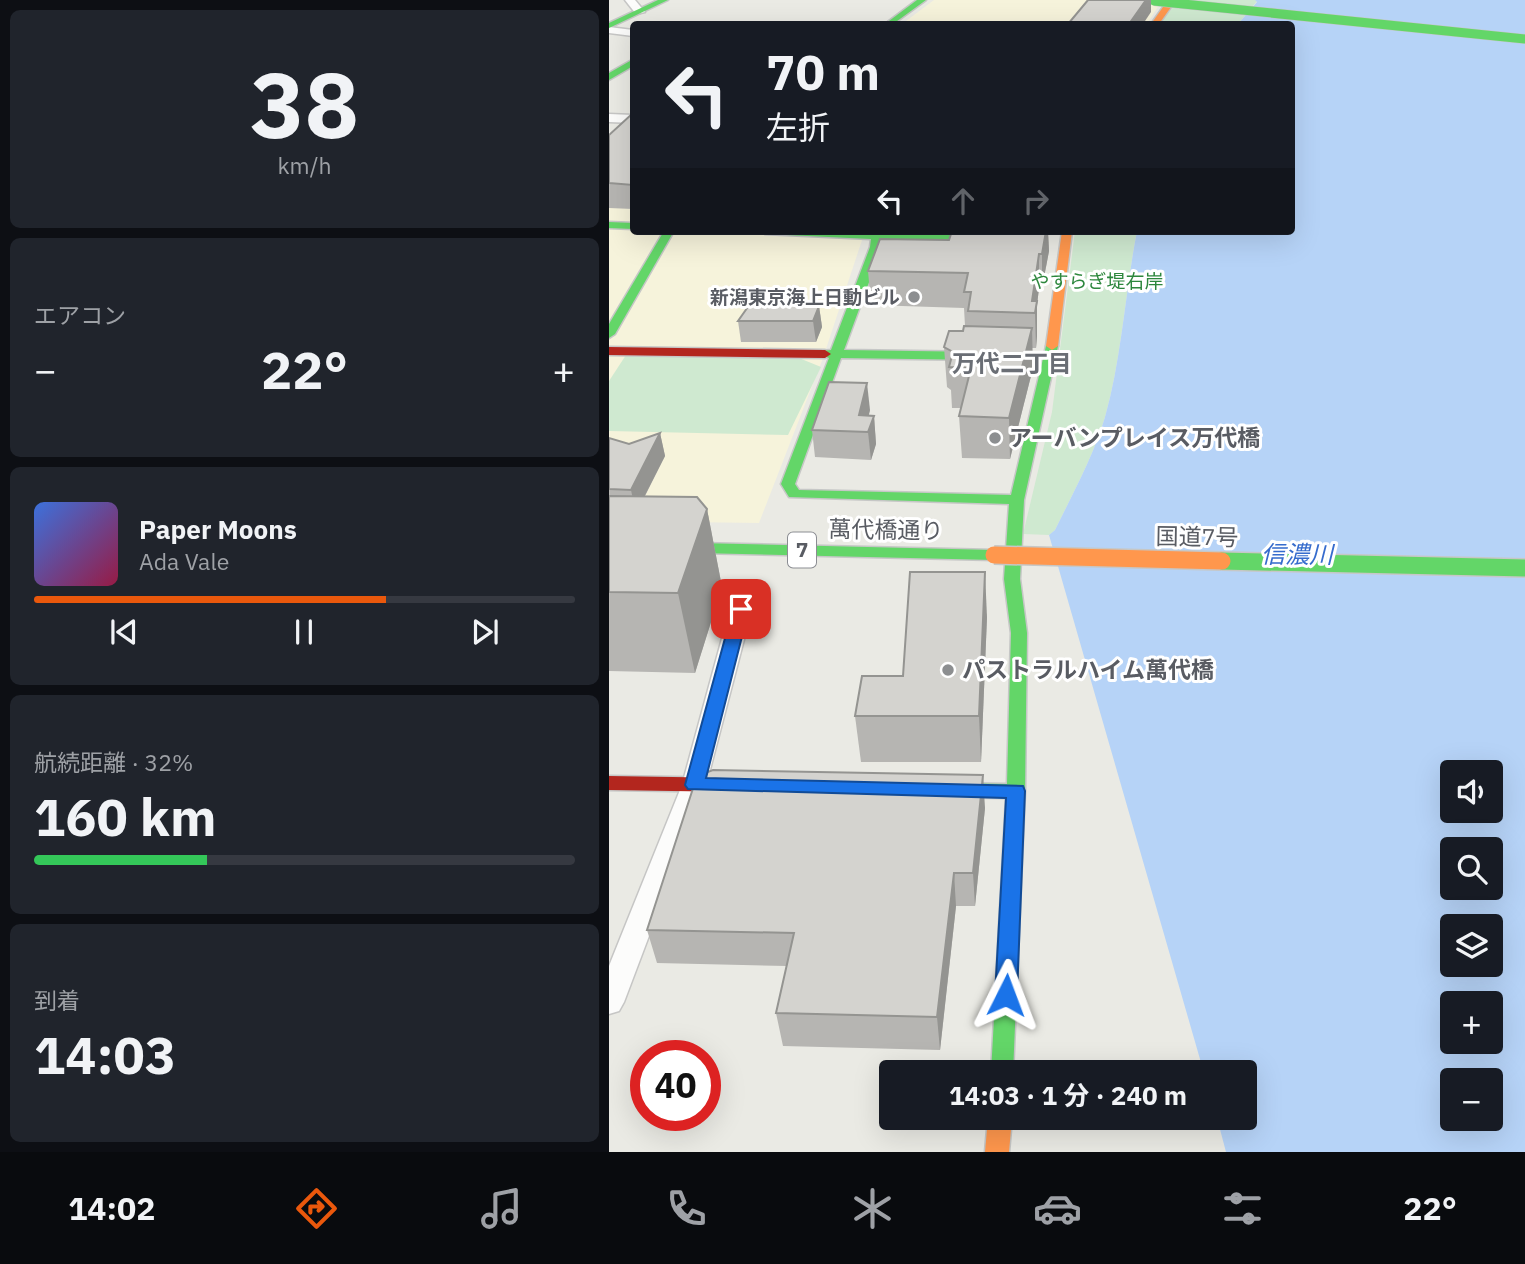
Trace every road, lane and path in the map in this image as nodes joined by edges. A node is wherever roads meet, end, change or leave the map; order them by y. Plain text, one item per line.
1 (664, 0) edge
2 (922, 0) edge
3 (1172, 0) edge
4 (1149, 1) edge
5 (609, 15) edge
6 (632, 16) edge
7 (893, 21) edge
8 (1157, 21) edge
9 (609, 28) edge
10 (1525, 39) edge
11 (630, 65) edge
12 (609, 77) edge
13 (609, 118) edge
14 (630, 119) edge
15 (609, 225) edge
16 (630, 226) edge
17 (667, 235) edge
18 (876, 235) edge
19 (910, 235) edge
20 (1061, 239) edge
21 (1011, 241) edge
22 (609, 334) edge
23 (609, 351) edge
24 (839, 352) junction
25 (997, 357) edge
26 (1017, 500) junction
27 (609, 546) edge
28 (995, 555) joint
29 (1525, 568) edge
30 (741, 609) dead end
31 (609, 783) edge
32 (694, 785) junction
33 (748, 786) edge
34 (924, 789) edge
35 (1016, 791) junction
36 (609, 1002) edge
37 (1003, 1060) edge

1 - 6 main road
2 - 7 main road
3 - 8 main road
4 - 10 main road, bridge
5 - 6 street
6 - 9 main road
11 - 12 main road
13 - 14 street
15 - 16 main road
17 - 22 main road
18 - 24 main road
19 - 21 main road
20 - 26 main road
23 - 24 main road
24 - 25 main road
24 - 26 main road
26 - 35 main road
27 - 28 main road, 萬代橋通り / 7
28 - 29 main road, 国道7号 / 7, bridge
30 - 32 street
31 - 32 main road
32 - 33 main road
32 - 36 street
34 - 35 main road
35 - 37 main road

